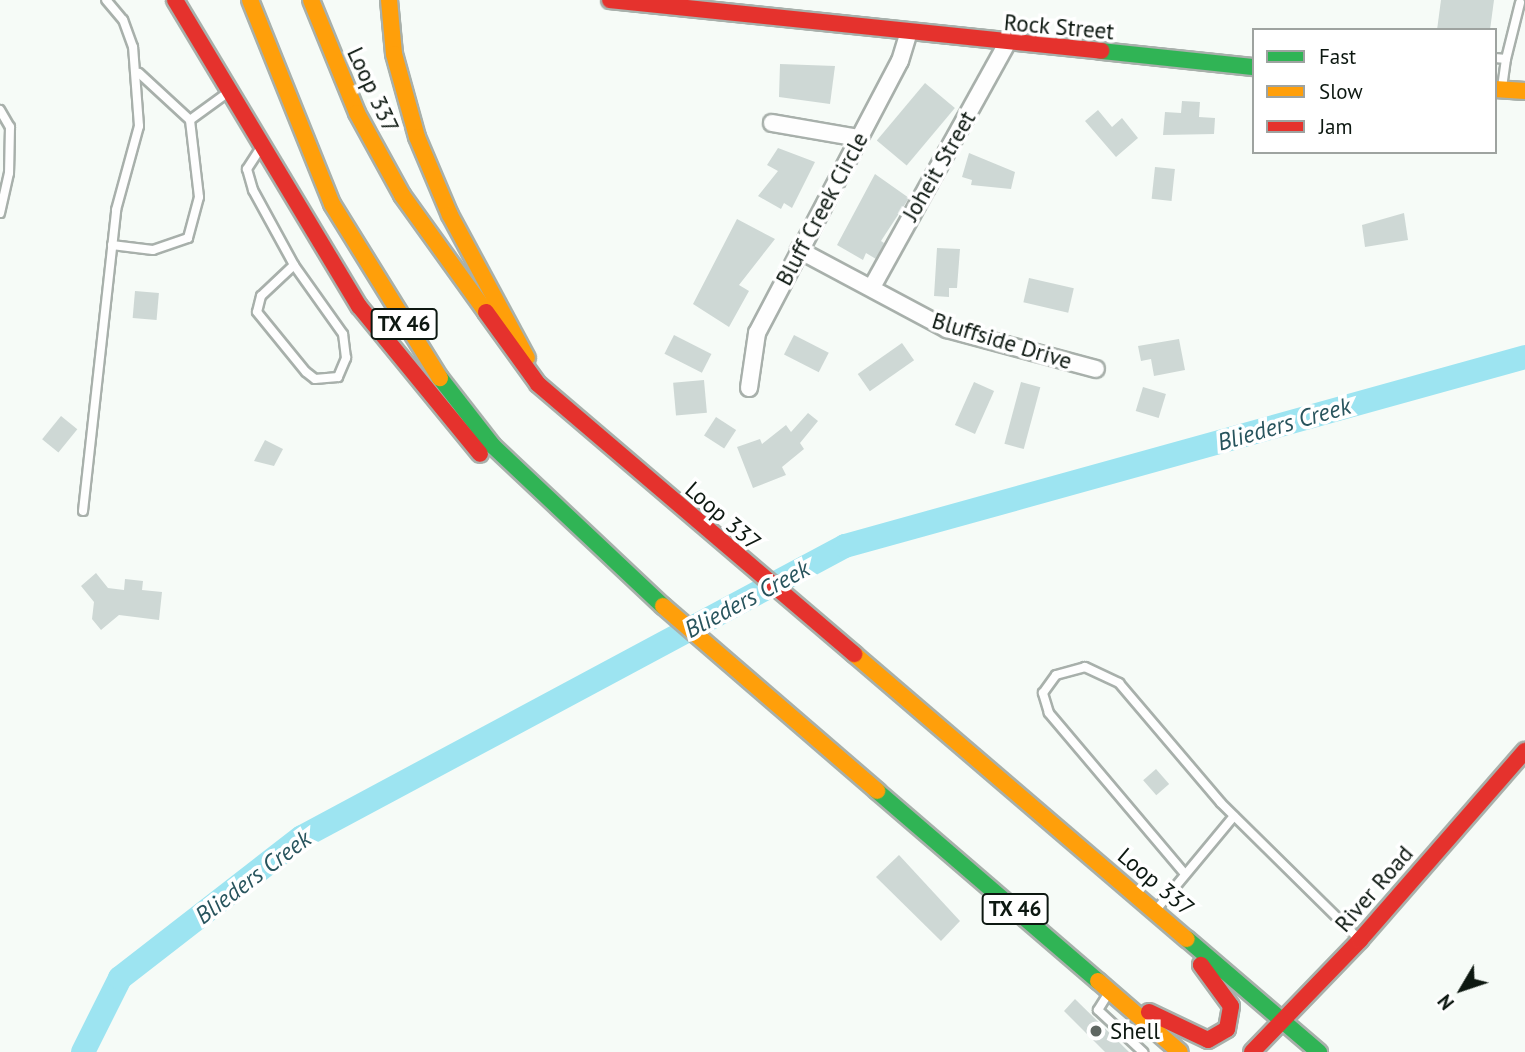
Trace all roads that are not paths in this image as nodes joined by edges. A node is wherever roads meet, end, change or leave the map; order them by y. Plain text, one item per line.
1 (106, 0) edge
2 (174, 0) edge
3 (250, 0) edge
4 (311, 0) edge
5 (389, 0) edge
6 (610, 0) edge
7 (616, 0) edge
8 (1520, 3) dead end
9 (908, 34) junction
10 (1006, 45) junction
11 (1497, 58) edge
12 (1506, 59) junction
13 (1252, 67) edge
14 (139, 73) junction
15 (1499, 89) edge
16 (1525, 91) edge
17 (228, 92) junction
18 (0, 110) edge
19 (190, 120) junction
20 (772, 123) dead end
21 (859, 138) junction
22 (262, 147) junction
23 (0, 213) edge
24 (112, 245) junction
25 (799, 250) junction
26 (294, 265) junction
27 (872, 287) junction
28 (1097, 369) dead end
29 (538, 384) junction
30 (749, 388) dead end
31 (82, 511) dead end
32 (625, 573) junction
33 (1525, 751) edge
34 (1519, 765) edge
35 (1234, 816) junction
36 (1185, 874) junction
37 (1156, 910) junction
38 (1360, 940) junction
39 (1110, 991) junction
40 (1282, 1021) junction
41 (1151, 1027) junction
42 (1136, 1045) junction
43 (1143, 1052) edge
44 (1180, 1052) edge
45 (1252, 1052) edge
46 (1319, 1052) edge

1 - 14 lane
2 - 17 main road
3 - 32 main road, TX 46
4 - 29 main road, Loop 337 / TX 46
5 - 29 main road
6 - 7 main road, Rock Street
7 - 9 main road, Rock Street
8 - 12 lane
9 - 10 main road, Rock Street
9 - 21 street, Bluff Creek Circle
10 - 13 main road, Rock Street
10 - 27 street, Joheit Street
11 - 12 lane
12 - 15 lane
14 - 19 lane
14 - 24 lane
15 - 16 main road
17 - 19 lane
17 - 22 main road
18 - 23 lane
19 - 24 lane
20 - 21 street
21 - 25 street, Bluff Creek Circle
22 - 26 lane
22 - 32 main road
24 - 31 lane
25 - 27 street, Bluffside Drive
25 - 30 street, Bluff Creek Circle
26 - 26 lane
27 - 28 street, Bluffside Drive
29 - 37 main road, Loop 337 / TX 46
32 - 39 main road, TX 46
33 - 34 main road, River Road
34 - 38 main road, River Road
35 - 36 lane
35 - 36 lane
35 - 38 lane
36 - 37 lane
37 - 39 main road
37 - 40 main road, Loop 337 / TX 46
38 - 40 main road, River Road
39 - 41 main road, TX 46
39 - 42 lane
40 - 45 main road, River Road
40 - 46 main road, Loop 337 / TX 46
41 - 42 lane
41 - 44 main road, TX 46
42 - 43 lane

